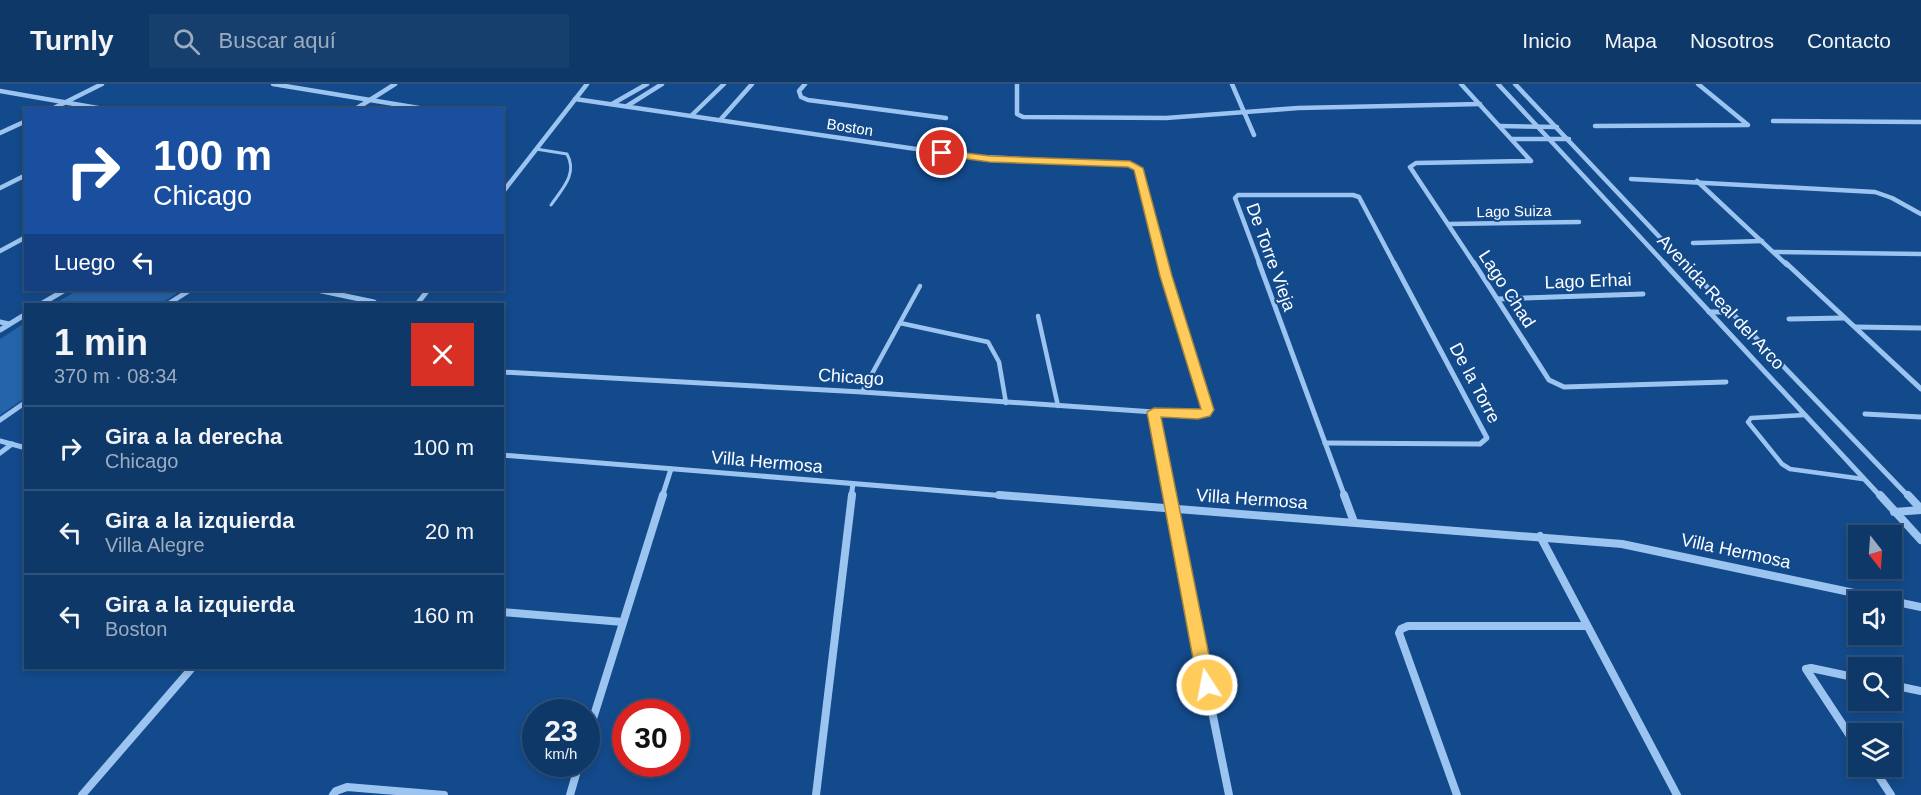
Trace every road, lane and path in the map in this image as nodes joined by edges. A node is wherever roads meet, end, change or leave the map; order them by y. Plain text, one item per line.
1 (102, 84) edge
2 (273, 84) edge
3 (395, 84) edge
4 (587, 84) edge
5 (647, 84) edge
6 (662, 84) edge
7 (724, 84) edge
8 (752, 84) edge
9 (805, 84) edge
10 (1017, 84) edge
11 (1232, 84) edge
12 (1461, 84) edge
13 (1498, 84) edge
14 (1515, 84) edge
15 (1698, 84) edge
16 (0, 91) edge
17 (370, 99) junction
18 (575, 99) junction
19 (65, 102) junction
20 (611, 104) junction
21 (1480, 104) junction
22 (626, 106) junction
23 (54, 108) edge
24 (98, 108) edge
25 (357, 108) edge
26 (419, 108) edge
27 (1244, 112) junction
28 (692, 115) junction
29 (946, 118) dead end
30 (721, 119) junction
31 (1773, 121) dead end
32 (24, 122) edge
33 (1921, 122) edge
34 (1500, 126) junction
35 (1595, 126) dead end
36 (1538, 127) junction
37 (1557, 127) junction
38 (0, 134) edge
39 (1254, 135) dead end
40 (1512, 139) junction
41 (1550, 139) junction
42 (1569, 139) junction
43 (536, 150) junction
44 (24, 176) edge
45 (1631, 179) dead end
46 (1697, 181) junction
47 (0, 188) edge
48 (504, 190) edge
49 (1359, 197) joint
50 (551, 205) dead end
51 (1921, 214) edge
52 (1579, 222) dead end
53 (1449, 224) junction
54 (24, 238) edge
55 (1762, 241) junction
56 (1693, 243) dead end
57 (0, 251) edge
58 (1774, 252) junction
59 (1921, 254) edge
60 (920, 286) dead end
61 (63, 291) edge
62 (188, 291) edge
63 (321, 291) edge
64 (427, 291) edge
65 (1643, 294) dead end
66 (1498, 299) junction
67 (43, 303) edge
68 (170, 303) edge
69 (373, 303) edge
70 (418, 303) edge
71 (1709, 312) junction
72 (1730, 312) junction
73 (24, 315) edge
74 (1038, 316) dead end
75 (1844, 318) junction
76 (1790, 319) dead end
77 (0, 322) edge
78 (900, 323) junction
79 (9, 324) junction
80 (1855, 327) junction
81 (1921, 328) edge
82 (0, 330) edge
83 (504, 372) edge
84 (1726, 382) dead end
85 (1921, 389) edge
86 (862, 392) junction
87 (24, 403) edge
88 (1006, 403) junction
89 (1058, 406) junction
90 (1154, 412) junction
91 (1198, 414) joint
92 (1865, 414) dead end
93 (1805, 415) junction
94 (1921, 417) edge
95 (0, 420) edge
96 (0, 441) edge
97 (1325, 443) junction
98 (12, 444) junction
99 (24, 447) edge
100 (0, 453) edge
101 (504, 455) edge
102 (671, 469) junction
103 (1863, 479) junction
104 (853, 484) junction
105 (1170, 508) junction
106 (1921, 510) edge
107 (1894, 512) junction
108 (1354, 522) junction
109 (1921, 530) edge
110 (1912, 531) junction
111 (1540, 536) junction
112 (1921, 540) edge
113 (1921, 607) edge
114 (504, 612) edge
115 (623, 622) junction
116 (1587, 626) junction
117 (191, 669) edge
118 (1848, 676) edge
119 (1902, 687) edge
120 (1921, 691) edge
121 (599, 699) edge
122 (1848, 733) edge
123 (575, 777) edge
124 (1880, 777) edge
125 (82, 795) edge
126 (333, 795) edge
127 (444, 795) edge
128 (570, 795) edge
129 (816, 795) edge
130 (1229, 795) edge
131 (1457, 795) edge
132 (1677, 795) edge
133 (1892, 795) edge

1 - 19 street
2 - 17 street
3 - 17 street
4 - 18 street
5 - 20 street
6 - 22 street
7 - 28 street
8 - 30 street
9 - 29 street
10 - 27 street
11 - 27 street
12 - 21 street
13 - 36 street, Avenida Real del Arco
14 - 37 street, Avenida Real del Arco
15 - 35 street
16 - 19 street
17 - 25 street
17 - 26 street
18 - 20 street, Boston
18 - 43 street
19 - 23 street
19 - 24 street
20 - 22 street, Boston
21 - 27 street
21 - 34 street
22 - 28 street, Boston
27 - 39 street
28 - 30 street, Boston
30 - 91 street, Boston
31 - 33 street
32 - 38 street
34 - 36 street
34 - 40 street
36 - 37 street
36 - 41 street, Avenida Real del Arco
37 - 42 street, Avenida Real del Arco
40 - 41 street
40 - 53 street, Lago Chad
41 - 42 street
41 - 71 street, Avenida Real del Arco
42 - 72 street, Avenida Real del Arco
43 - 48 street
43 - 50 lane
44 - 47 street
45 - 46 street
46 - 51 street
46 - 55 street
49 - 97 street, De Torre Vieja
49 - 97 street, De la Torre
52 - 53 street, Lago Suiza
53 - 66 street, Lago Chad
54 - 57 street
55 - 56 street
55 - 58 street
58 - 59 street
58 - 75 street
60 - 78 lane
61 - 67 street
62 - 68 street
63 - 69 street
64 - 70 street
65 - 66 street, Lago Erhai
66 - 84 street, Lago Chad
71 - 72 street
71 - 93 street, Avenida Real del Arco
72 - 106 street, Avenida Real del Arco
73 - 79 street
74 - 89 lane
75 - 76 street
75 - 80 street
77 - 79 street
78 - 86 lane
78 - 88 lane
79 - 82 street
80 - 81 street
80 - 85 street
83 - 86 street, Chicago
86 - 88 street, Chicago
87 - 95 street
88 - 89 street, Chicago
89 - 90 street, Chicago
90 - 91 street, Chicago
90 - 105 street
92 - 94 street
93 - 103 street, Avenida Real del Arco
93 - 103 lane
96 - 98 street
97 - 108 street
98 - 99 street
98 - 100 street
101 - 102 street, Villa Hermosa
102 - 104 street, Villa Hermosa
102 - 115 street
103 - 107 street, Avenida Real del Arco
104 - 105 street, Villa Hermosa
104 - 129 street
105 - 108 street, Villa Hermosa
105 - 130 street
106 - 107 street
107 - 110 street, Avenida Real del Arco
108 - 111 street, Villa Hermosa
109 - 110 street
110 - 112 street, Avenida Real del Arco
111 - 113 street, Villa Hermosa
111 - 116 street
114 - 115 street
115 - 121 street
116 - 131 street
116 - 132 street
117 - 125 street
118 - 122 street
119 - 120 street
123 - 128 street
124 - 133 street
126 - 127 street

